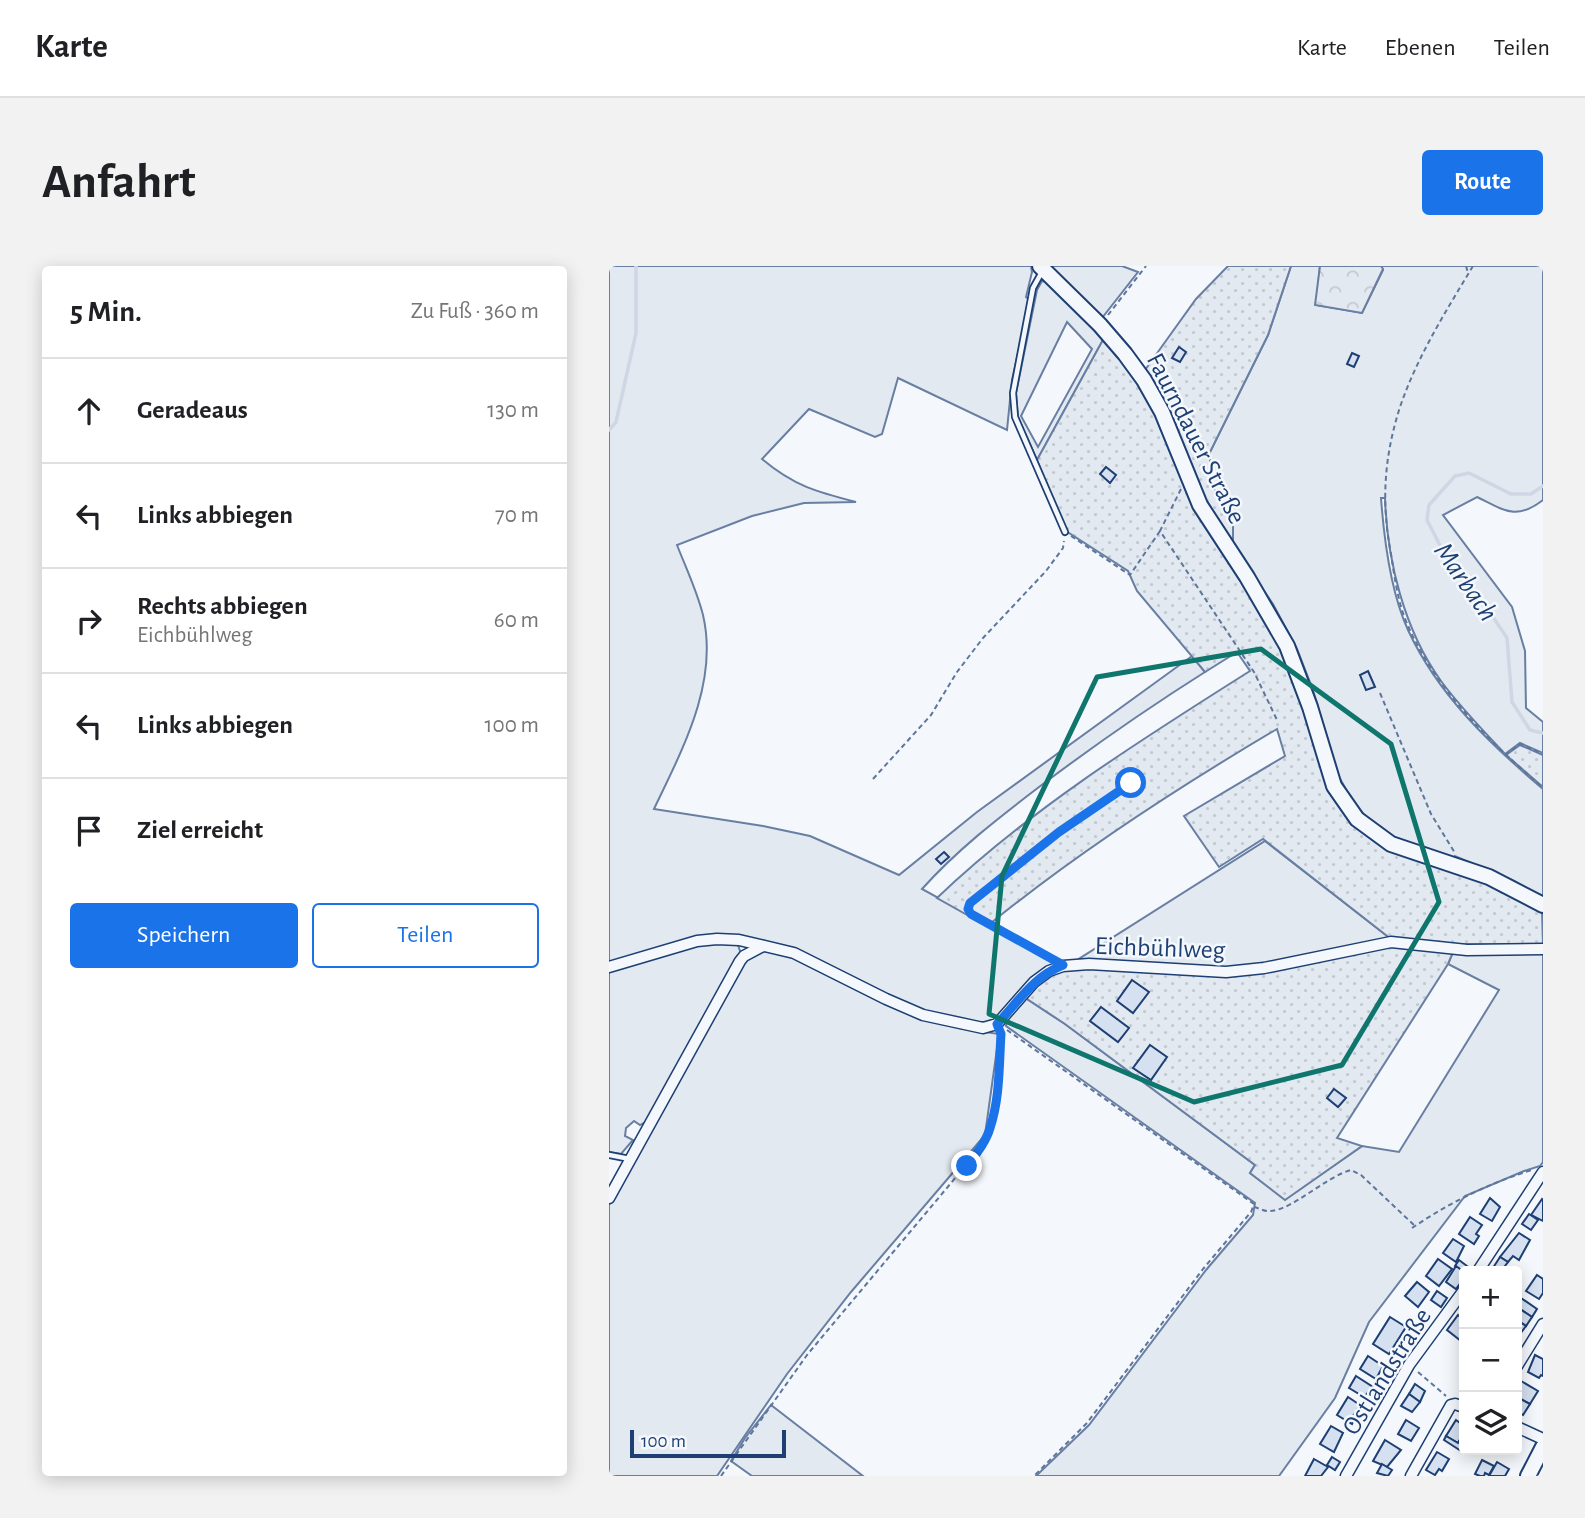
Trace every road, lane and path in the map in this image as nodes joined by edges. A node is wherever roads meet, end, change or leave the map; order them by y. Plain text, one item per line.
1 (1146, 266) edge
2 (1466, 266) edge
3 (1473, 266) edge
4 (1041, 268) edge
5 (1469, 274) junction
6 (1100, 325) junction
7 (1188, 476) junction
8 (1160, 531) junction
9 (1065, 532) junction
10 (1380, 693) dead end
11 (1278, 722) dead end
12 (1543, 754) edge
13 (1505, 755) junction
14 (873, 779) dead end
15 (1131, 783) dead end
16 (1543, 788) edge
17 (1465, 869) junction
18 (1543, 905) edge
19 (762, 946) junction
20 (1543, 949) edge
21 (1063, 965) junction
22 (609, 967) edge
23 (997, 1024) junction
24 (609, 1155) edge
25 (631, 1159) junction
26 (1538, 1170) edge
27 (609, 1198) edge
28 (1253, 1206) junction
29 (1481, 1266) edge
30 (1459, 1297) edge
31 (1543, 1324) edge
32 (1522, 1358) edge
33 (1409, 1364) junction
34 (1459, 1404) edge
35 (1459, 1405) edge
36 (1522, 1429) edge
37 (1543, 1439) edge
38 (1543, 1447) edge
39 (721, 1476) edge
40 (1034, 1476) edge
41 (1346, 1476) edge
42 (1411, 1476) edge
43 (1528, 1476) edge

1 - 6 path
2 - 5 path
3 - 5 path
4 - 6 street, Faurndauer Straße
4 - 9 lane
5 - 13 path
6 - 7 street, Faurndauer Straße
7 - 8 path
7 - 17 street, Faurndauer Straße
8 - 9 path
8 - 11 path
9 - 14 path
10 - 17 path
12 - 13 path
13 - 16 path
15 - 21 path
17 - 18 street, Faurndauer Straße
19 - 22 street
19 - 23 street
19 - 25 street
20 - 21 street, Eichbühlweg
21 - 23 street, Eichbühlweg
23 - 28 path
23 - 39 path
24 - 25 lane
25 - 27 street
26 - 28 path
26 - 29 street
28 - 40 path
30 - 33 street, Ostlandstraße
31 - 32 street
33 - 34 path
33 - 41 street, Ostlandstraße
35 - 42 street
36 - 37 street
38 - 43 street

